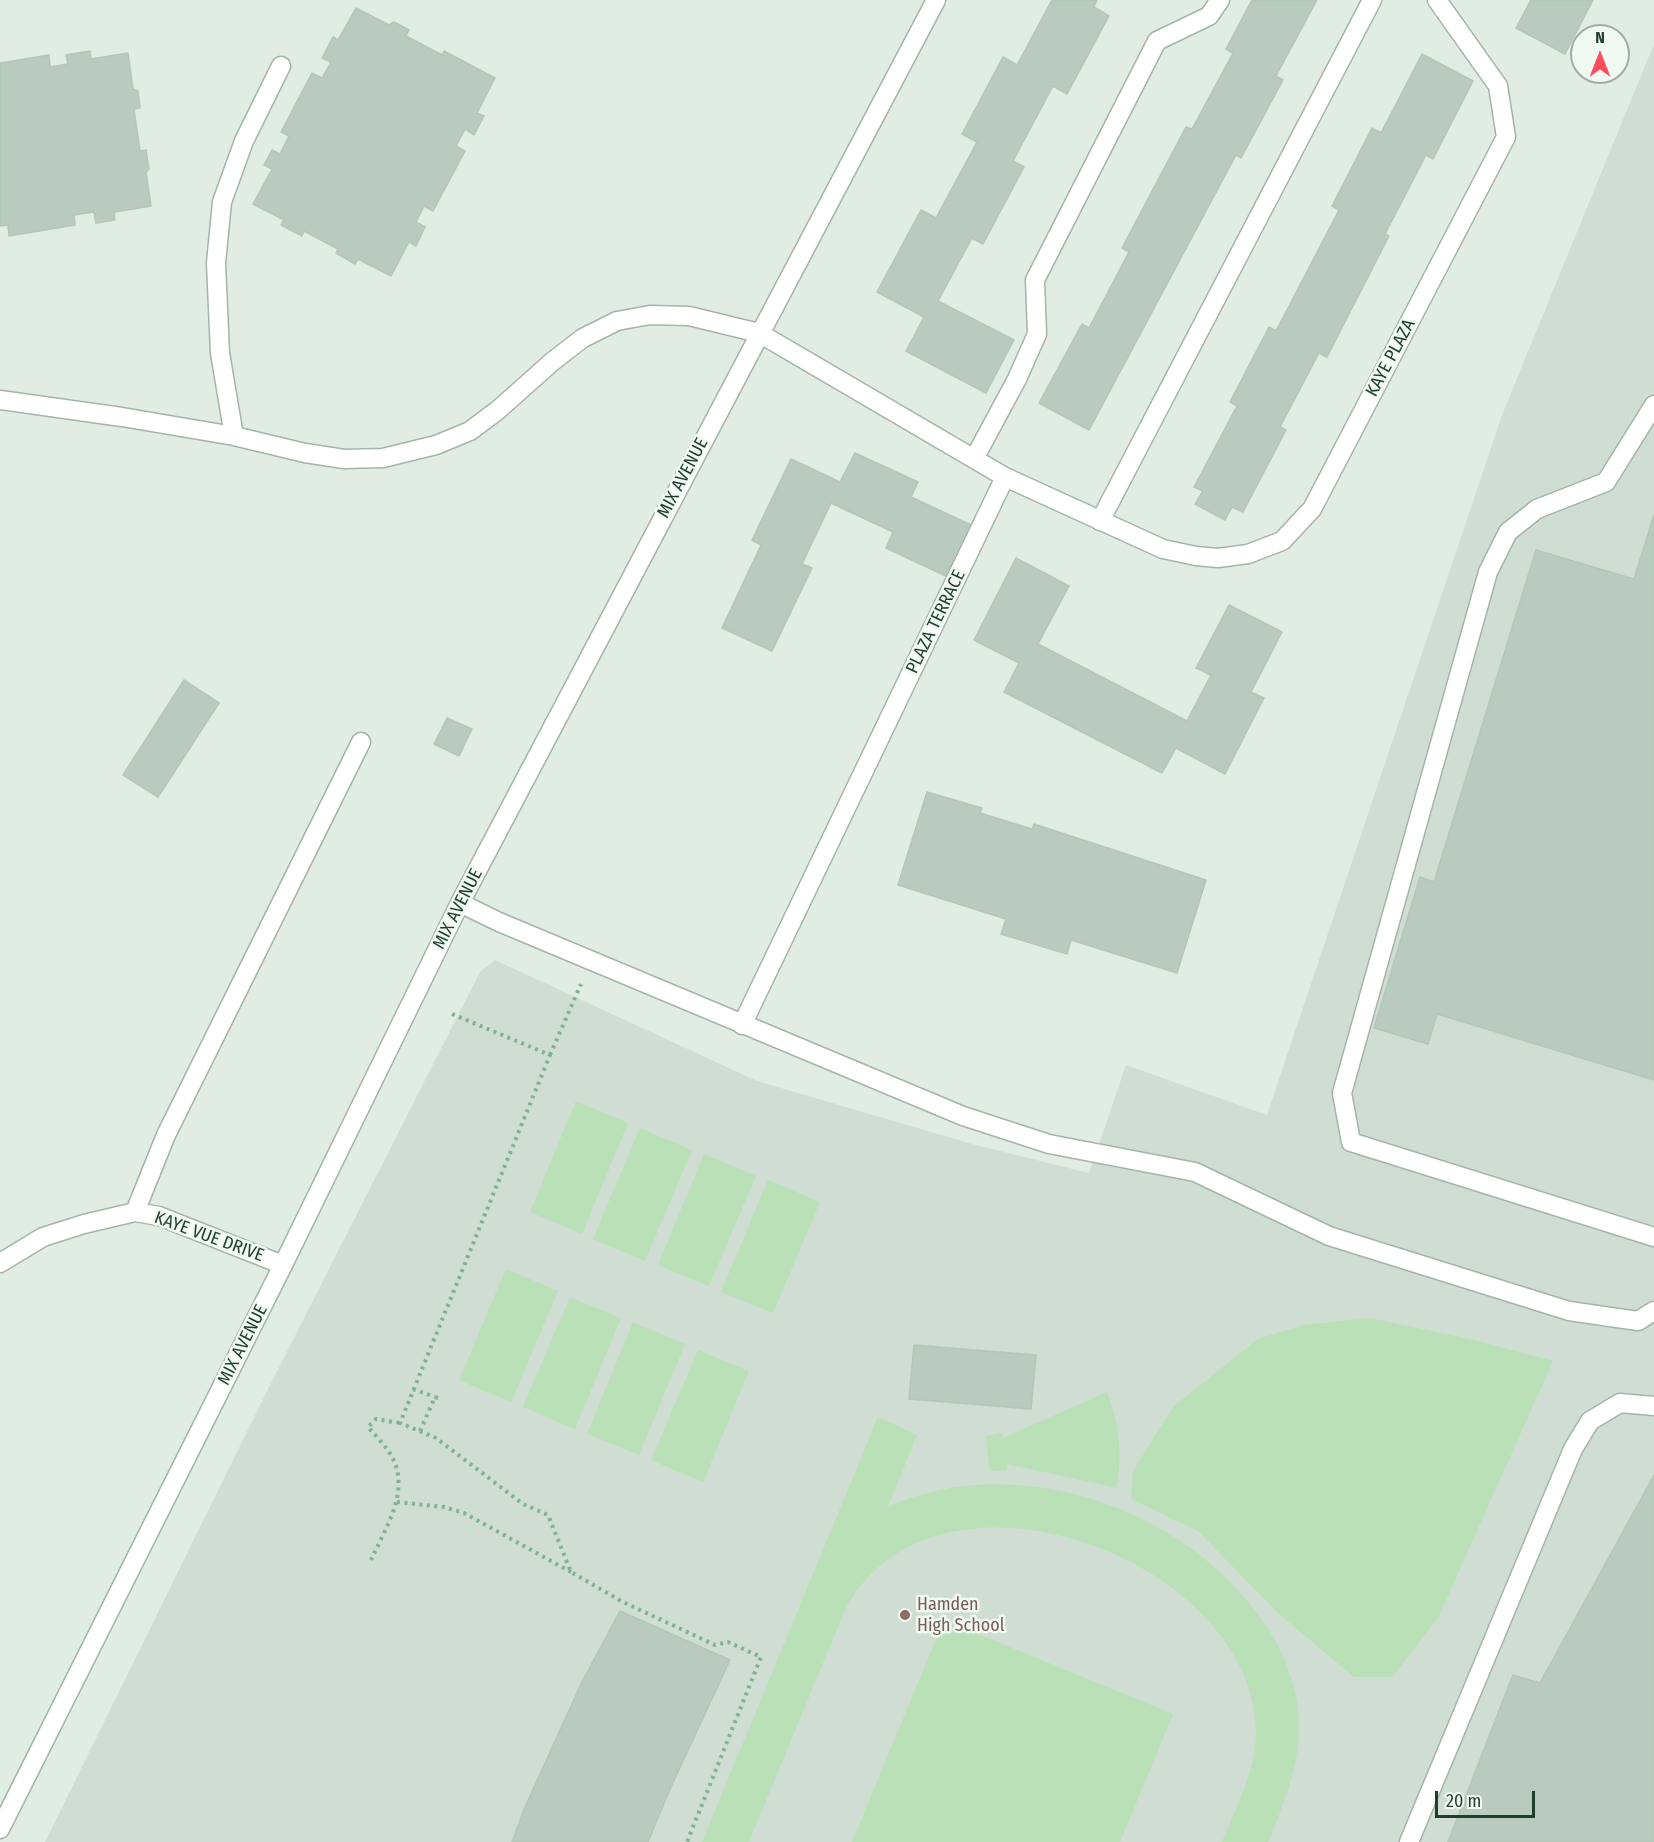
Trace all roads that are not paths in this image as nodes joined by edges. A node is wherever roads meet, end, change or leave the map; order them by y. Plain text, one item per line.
1 (936, 0) edge
2 (1220, 0) edge
3 (1372, 0) edge
4 (1437, 0) edge
5 (281, 66) dead end
6 (759, 333) junction
7 (0, 400) edge
8 (1654, 405) edge
9 (234, 436) junction
10 (974, 459) junction
11 (1005, 477) junction
12 (1100, 521) junction
13 (361, 742) dead end
14 (460, 903) junction
15 (742, 1025) junction
16 (135, 1212) junction
17 (1654, 1237) edge
18 (0, 1263) edge
19 (283, 1265) junction
20 (1654, 1311) edge
21 (1654, 1406) edge
22 (0, 1829) edge
23 (1409, 1842) edge

1 - 6 street, MIX AVENUE
2 - 10 street
3 - 12 street
4 - 12 street, KAYE PLAZA
5 - 9 street
6 - 9 street
6 - 10 street
6 - 14 street, MIX AVENUE
7 - 9 street
8 - 17 street
10 - 11 street
11 - 12 street, KAYE PLAZA
11 - 15 street, PLAZA TERRACE
13 - 16 street
14 - 15 street
14 - 19 street, MIX AVENUE
15 - 20 street
16 - 18 street, KAYE VUE DRIVE
16 - 19 street, KAYE VUE DRIVE
19 - 22 street, MIX AVENUE
21 - 23 street

